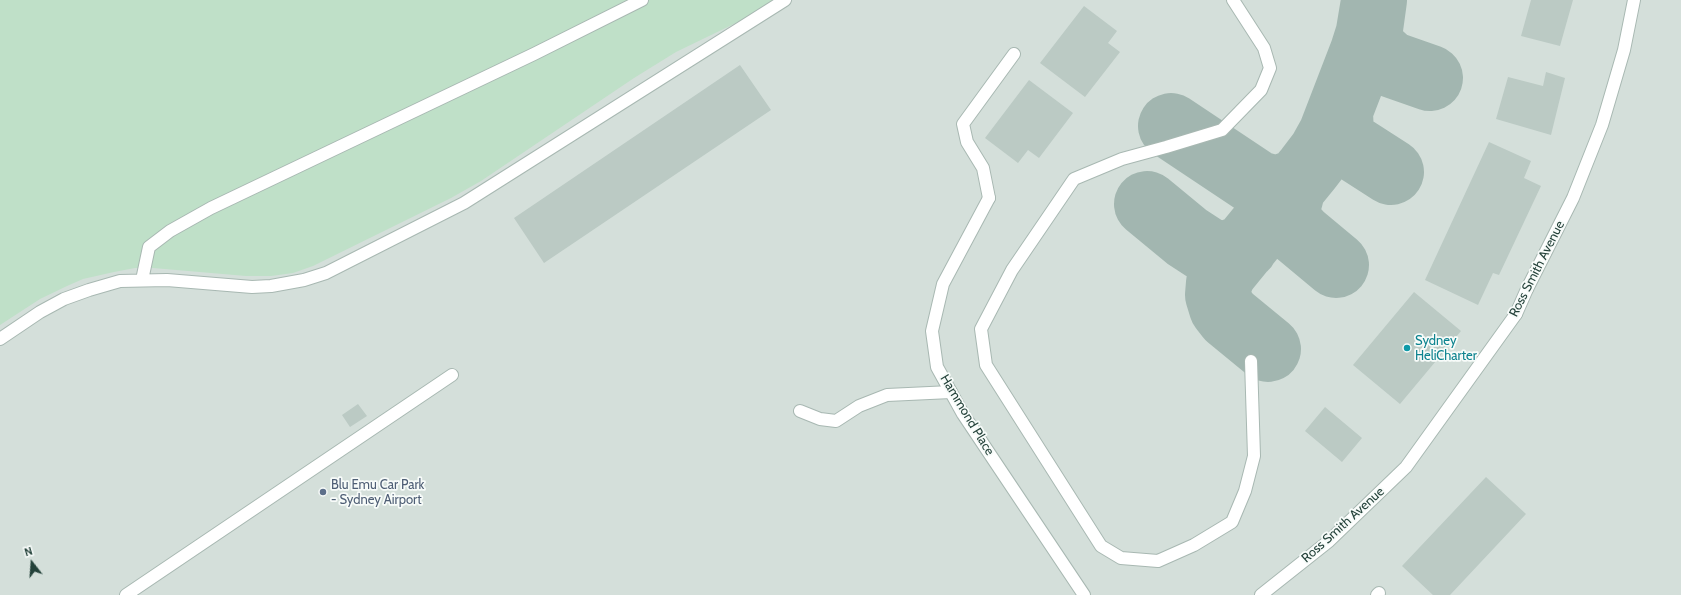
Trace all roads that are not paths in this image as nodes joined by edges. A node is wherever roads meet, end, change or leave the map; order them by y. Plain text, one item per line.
1 (642, 0) edge
2 (785, 0) edge
3 (1233, 0) edge
4 (1634, 0) edge
5 (1014, 54) dead end
6 (142, 280) junction
7 (0, 339) edge
8 (1251, 361) dead end
9 (452, 375) dead end
10 (951, 392) junction
11 (800, 411) dead end
12 (126, 595) edge
13 (1084, 595) edge
14 (1262, 595) edge

1 - 6 street
2 - 6 street
3 - 8 street
4 - 14 street, Ross Smith Avenue
5 - 10 street, Hammond Place
6 - 7 street
9 - 12 street
10 - 11 street
10 - 13 street, Hammond Place

